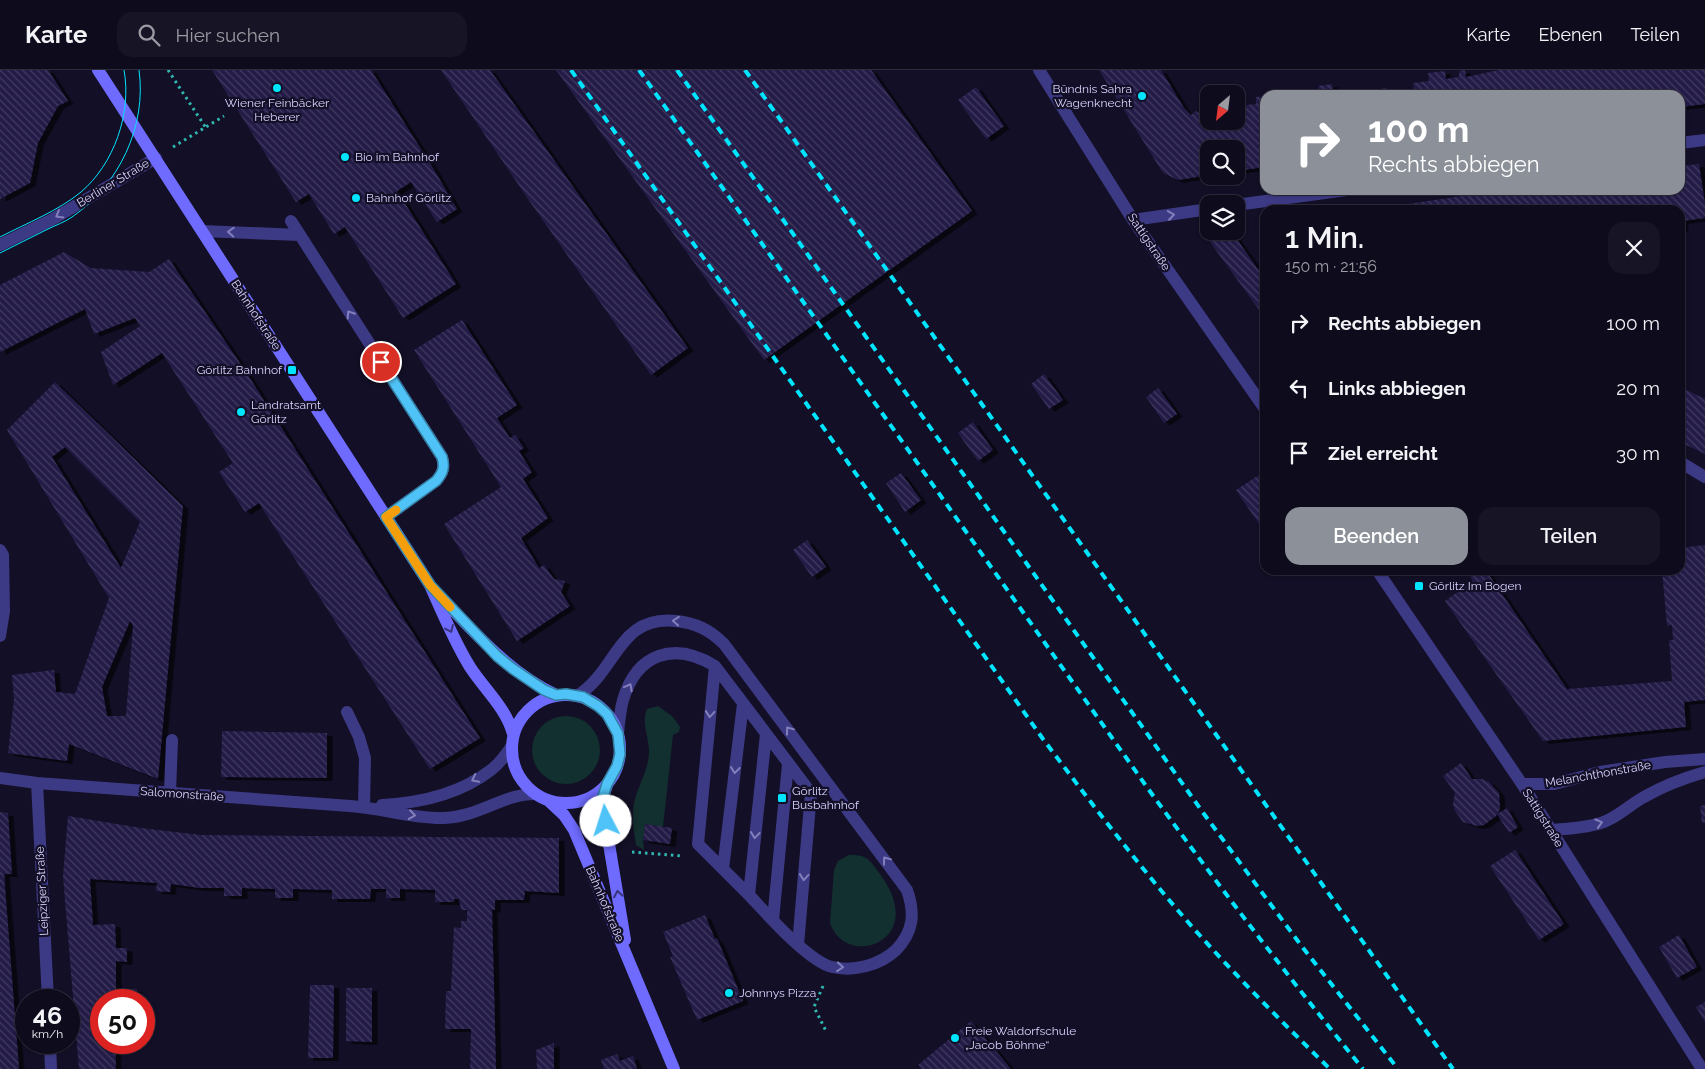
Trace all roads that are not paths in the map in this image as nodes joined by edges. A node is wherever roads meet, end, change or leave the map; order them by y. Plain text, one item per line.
1 (98, 70) edge
2 (1039, 70) edge
3 (1705, 140) edge
4 (1685, 142) edge
5 (156, 158) junction
6 (1312, 195) edge
7 (1245, 205) edge
8 (1200, 210) edge
9 (1133, 220) junction
10 (290, 221) dead end
11 (202, 231) junction
12 (300, 235) junction
13 (0, 245) edge
14 (1260, 402) edge
15 (1685, 465) edge
16 (1705, 477) edge
17 (386, 517) junction
18 (0, 550) edge
19 (1380, 575) edge
20 (430, 585) junction
21 (0, 636) edge
22 (714, 666) junction
23 (556, 695) junction
24 (577, 696) junction
25 (743, 704) junction
26 (347, 712) dead end
27 (618, 734) junction
28 (766, 734) junction
29 (172, 740) dead end
30 (512, 741) junction
31 (1705, 760) edge
32 (788, 764) junction
33 (1705, 772) edge
34 (0, 778) edge
35 (37, 783) junction
36 (607, 784) junction
37 (1522, 784) junction
38 (170, 793) junction
39 (535, 794) junction
40 (548, 800) junction
41 (364, 807) junction
42 (1551, 830) junction
43 (723, 869) junction
44 (749, 895) junction
45 (773, 920) junction
46 (798, 945) junction
47 (628, 959) junction
48 (47, 989) edge
49 (51, 1054) edge
50 (52, 1069) edge
51 (674, 1069) edge
52 (1702, 1069) edge

1 - 5 main road, Bahnhofstraße
2 - 9 street, Sattigstraße
3 - 4 street
5 - 11 main road, Bahnhofstraße
5 -> 13 street, Berliner Straße
6 - 7 street
9 -> 8 street
9 - 14 street, Sattigstraße
10 - 12 street
12 -> 11 street
11 - 17 main road, Bahnhofstraße
17 -> 12 street
15 - 16 street
17 - 20 main road, Bahnhofstraße
18 - 21 street
19 - 37 street, Sattigstraße
20 - 23 main road, Bahnhofstraße
20 -> 30 main road, Bahnhofstraße
22 - 25 street
27 -> 22 street
22 -> 43 street
23 - 24 main road, Bahnhofstraße
23 - 30 main road, Bahnhofstraße
24 - 27 main road, Bahnhofstraße
46 -> 24 street
25 - 28 street
25 -> 43 street
26 - 41 street
27 - 36 main road, Bahnhofstraße
28 - 32 street
28 -> 44 street
29 - 38 street
30 - 39 main road, Bahnhofstraße
30 -> 41 street, Salomonstraße
31 - 37 street, Melanchthonstraße
32 - 45 street
32 -> 46 street
42 -> 33 street, Melanchthonstraße
34 - 35 street, Salomonstraße
35 - 38 street, Salomonstraße
35 - 48 street, Leipziger Straße
36 - 40 main road, Bahnhofstraße
47 -> 36 main road, Bahnhofstraße
37 - 42 street, Sattigstraße
38 - 41 street, Salomonstraße
39 - 40 main road, Bahnhofstraße
41 -> 39 street, Salomonstraße
40 - 47 main road, Bahnhofstraße
42 - 52 street, Sattigstraße
43 - 44 street
44 - 45 street
45 - 46 street
47 - 51 main road, Bahnhofstraße
49 - 50 street

